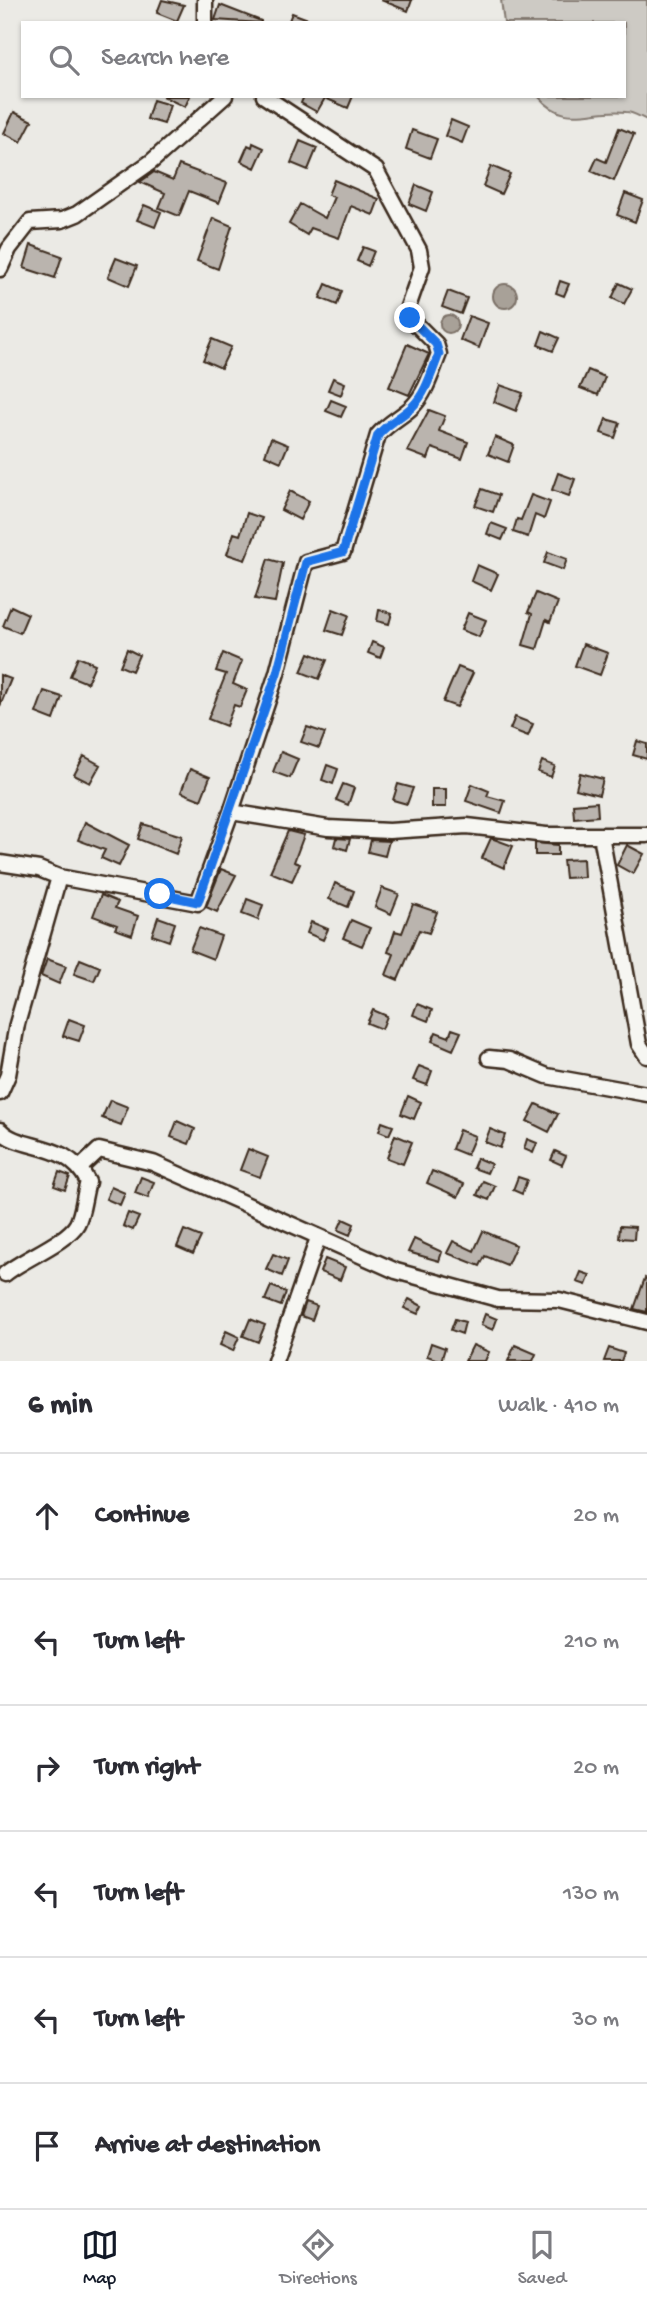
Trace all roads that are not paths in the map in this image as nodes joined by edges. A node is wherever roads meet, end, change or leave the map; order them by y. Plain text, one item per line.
1 (205, 0) edge
2 (205, 21) edge
3 (223, 98) edge
4 (267, 98) edge
5 (0, 269) edge
6 (231, 812) junction
7 (601, 835) junction
8 (647, 835) edge
9 (0, 863) edge
10 (59, 877) junction
11 (647, 1056) edge
12 (489, 1058) dead end
13 (0, 1093) edge
14 (647, 1094) edge
15 (0, 1129) edge
16 (80, 1167) junction
17 (318, 1238) junction
18 (5, 1274) dead end
19 (647, 1322) edge
20 (275, 1361) edge

1 - 2 street
3 - 5 street
4 - 6 street
6 - 7 street
6 - 10 street
7 - 8 street
7 - 11 street
9 - 10 street
10 - 13 street
12 - 14 street
15 - 16 street
16 - 17 street
16 - 18 street
17 - 19 street
17 - 20 street

